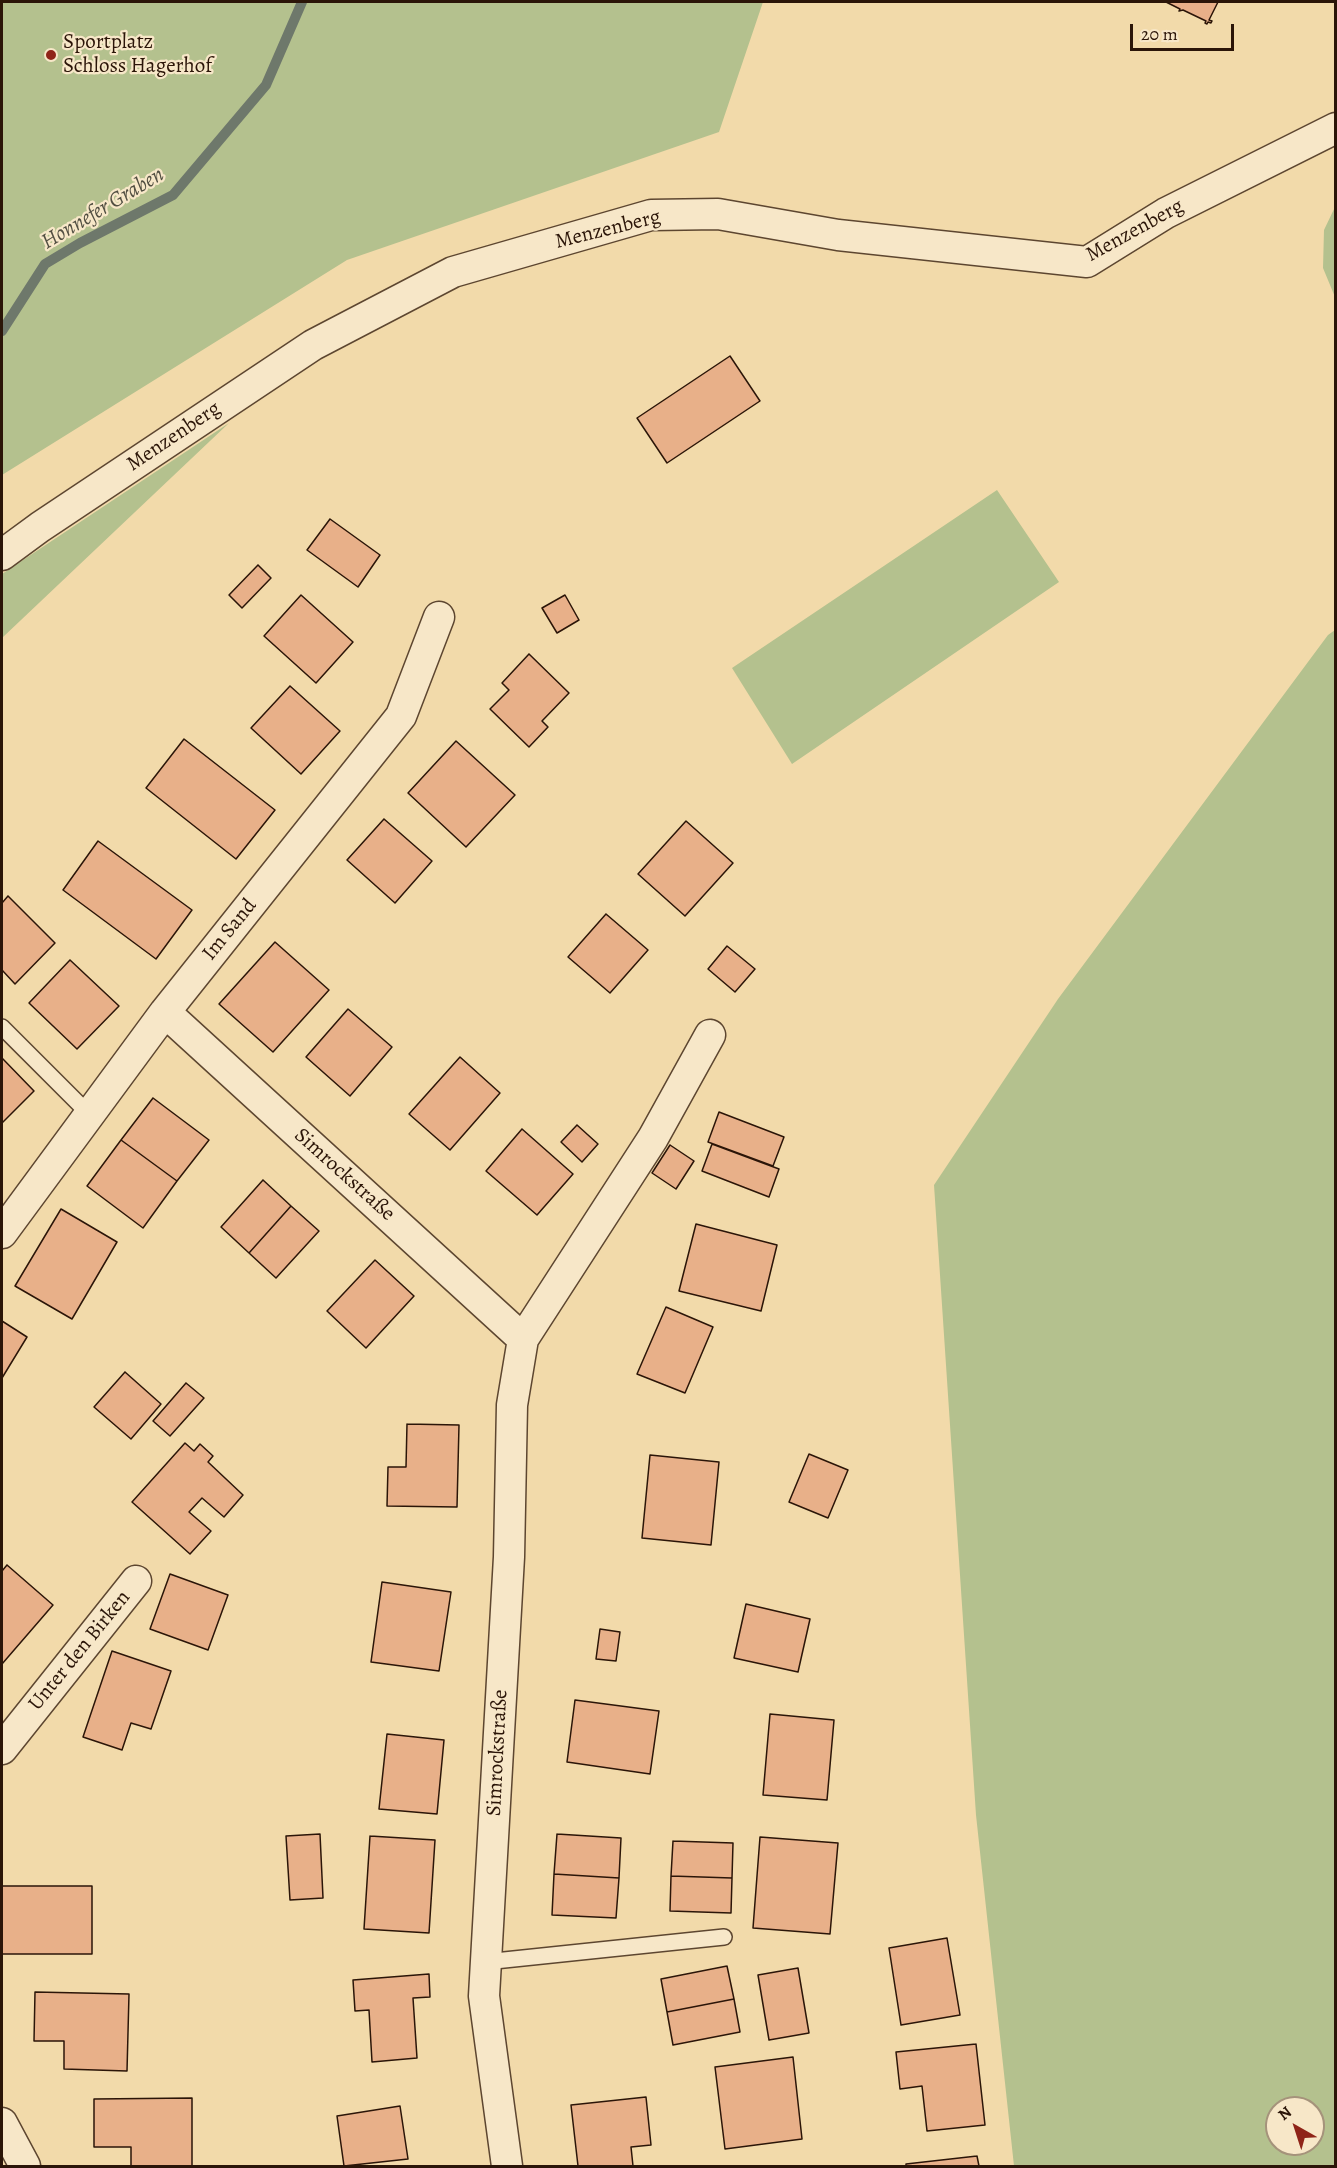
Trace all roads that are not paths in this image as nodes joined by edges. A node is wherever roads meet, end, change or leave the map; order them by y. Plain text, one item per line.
1 (1335, 128) edge
2 (2, 555) edge
3 (439, 617) dead end
4 (165, 1012) junction
5 (2, 1028) edge
6 (710, 1035) dead end
7 (90, 1115) junction
8 (2, 1233) edge
9 (523, 1339) junction
10 (136, 1581) dead end
11 (2, 1749) edge
12 (724, 1937) dead end
13 (485, 1962) junction
14 (2, 2123) edge
15 (25, 2166) edge
16 (507, 2166) edge

1 - 2 street, Menzenberg
3 - 4 street, Im Sand
4 - 7 street, Im Sand
4 - 9 street, Simrockstraße
5 - 7 lane
6 - 9 street, Simrockstraße
7 - 8 street, Im Sand
9 - 13 street, Simrockstraße
10 - 11 street, Unter den Birken
12 - 13 lane
13 - 16 street, Simrockstraße
14 - 15 street

